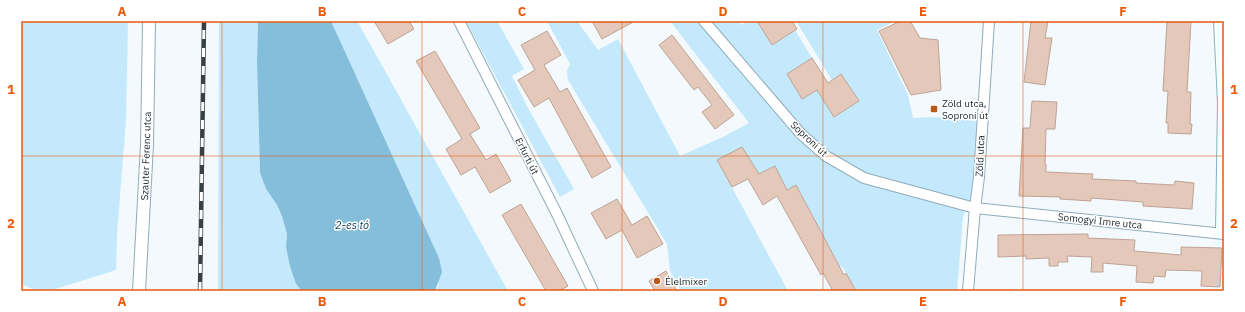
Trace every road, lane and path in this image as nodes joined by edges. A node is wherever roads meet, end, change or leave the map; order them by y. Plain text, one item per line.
1 (149, 21) edge
2 (459, 21) edge
3 (704, 21) edge
4 (989, 21) edge
5 (1219, 21) edge
6 (975, 208) junction
7 (1223, 234) edge
8 (139, 291) edge
9 (593, 291) edge
10 (968, 291) edge

1 - 8 street, Szauter Ferenc utca
2 - 9 street, Erfurti út
3 - 6 street, Soproni út
4 - 6 street, Zöld utca
5 - 7 street
6 - 7 street, Somogyi Imre utca
6 - 10 street, Zöld utca

